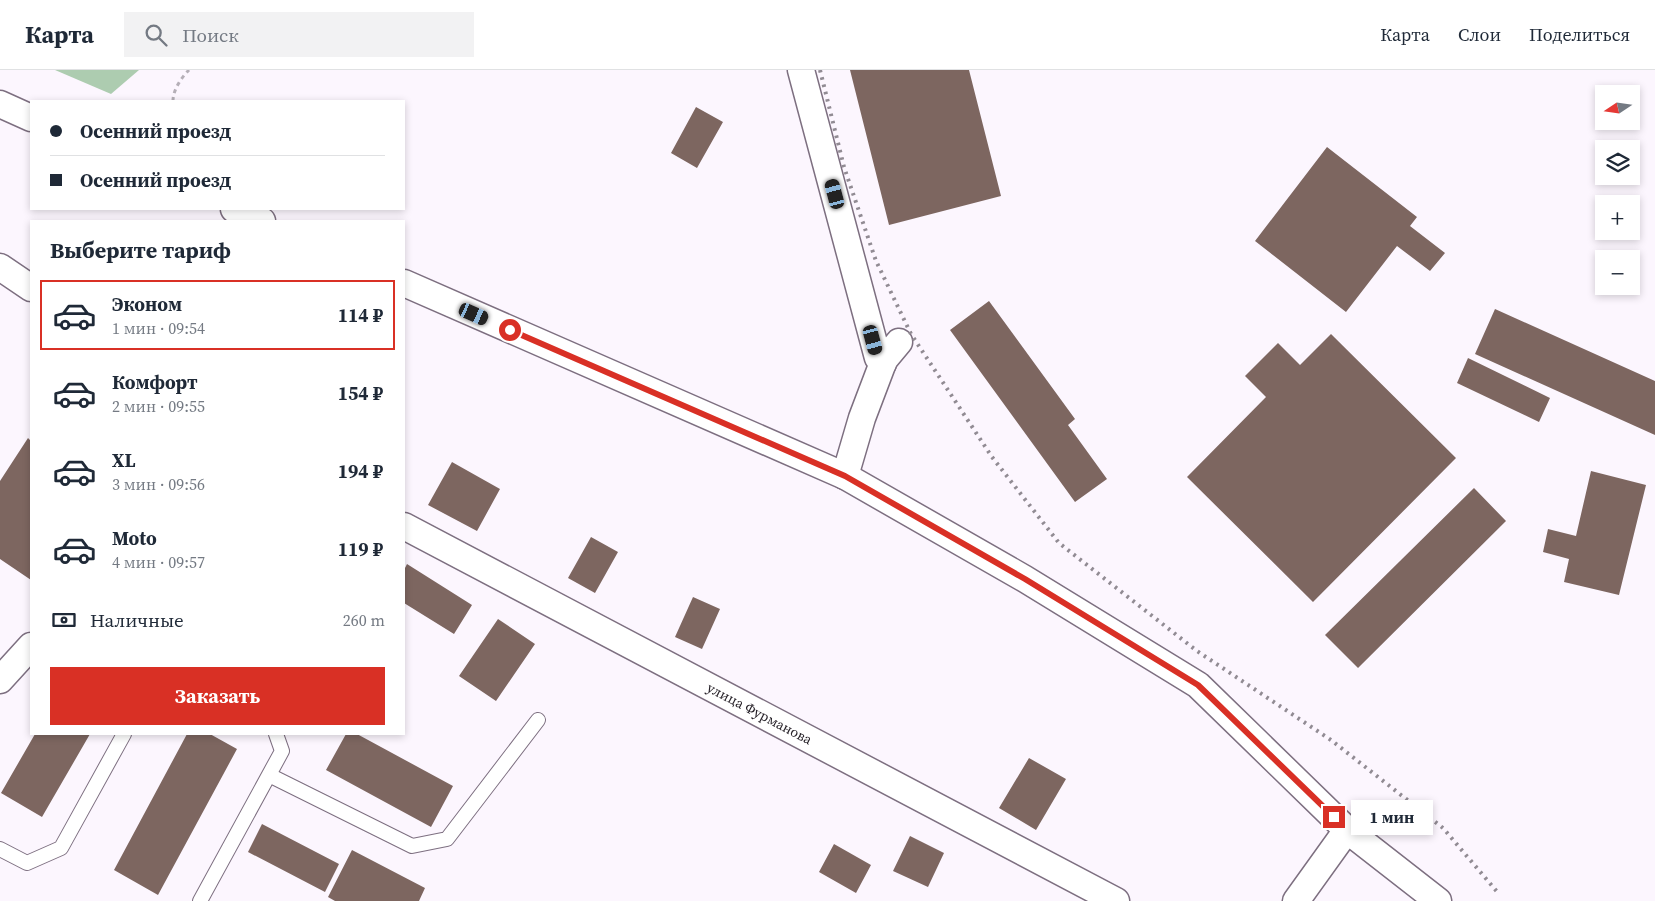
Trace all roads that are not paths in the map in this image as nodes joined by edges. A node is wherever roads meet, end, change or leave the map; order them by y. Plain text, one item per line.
1 (802, 70) edge
2 (0, 104) edge
3 (30, 118) edge
4 (236, 210) edge
5 (260, 220) edge
6 (0, 268) edge
7 (405, 283) edge
8 (30, 287) edge
9 (899, 342) dead end
10 (883, 363) junction
11 (845, 476) junction
12 (405, 527) edge
13 (30, 647) edge
14 (0, 680) edge
15 (538, 720) dead end
16 (123, 735) edge
17 (276, 735) edge
18 (269, 775) junction
19 (1347, 830) junction
20 (0, 850) edge
21 (200, 901) edge
22 (1116, 901) edge
23 (1296, 901) edge
24 (1438, 901) edge

1 - 10 street
2 - 3 street
4 - 5 street
6 - 8 street
7 - 11 street
9 - 10 street
10 - 11 street
11 - 19 street
12 - 22 street, улица Фурманова
13 - 14 street
15 - 18 lane
16 - 20 lane
17 - 18 lane
18 - 21 lane
19 - 23 street
19 - 24 street

